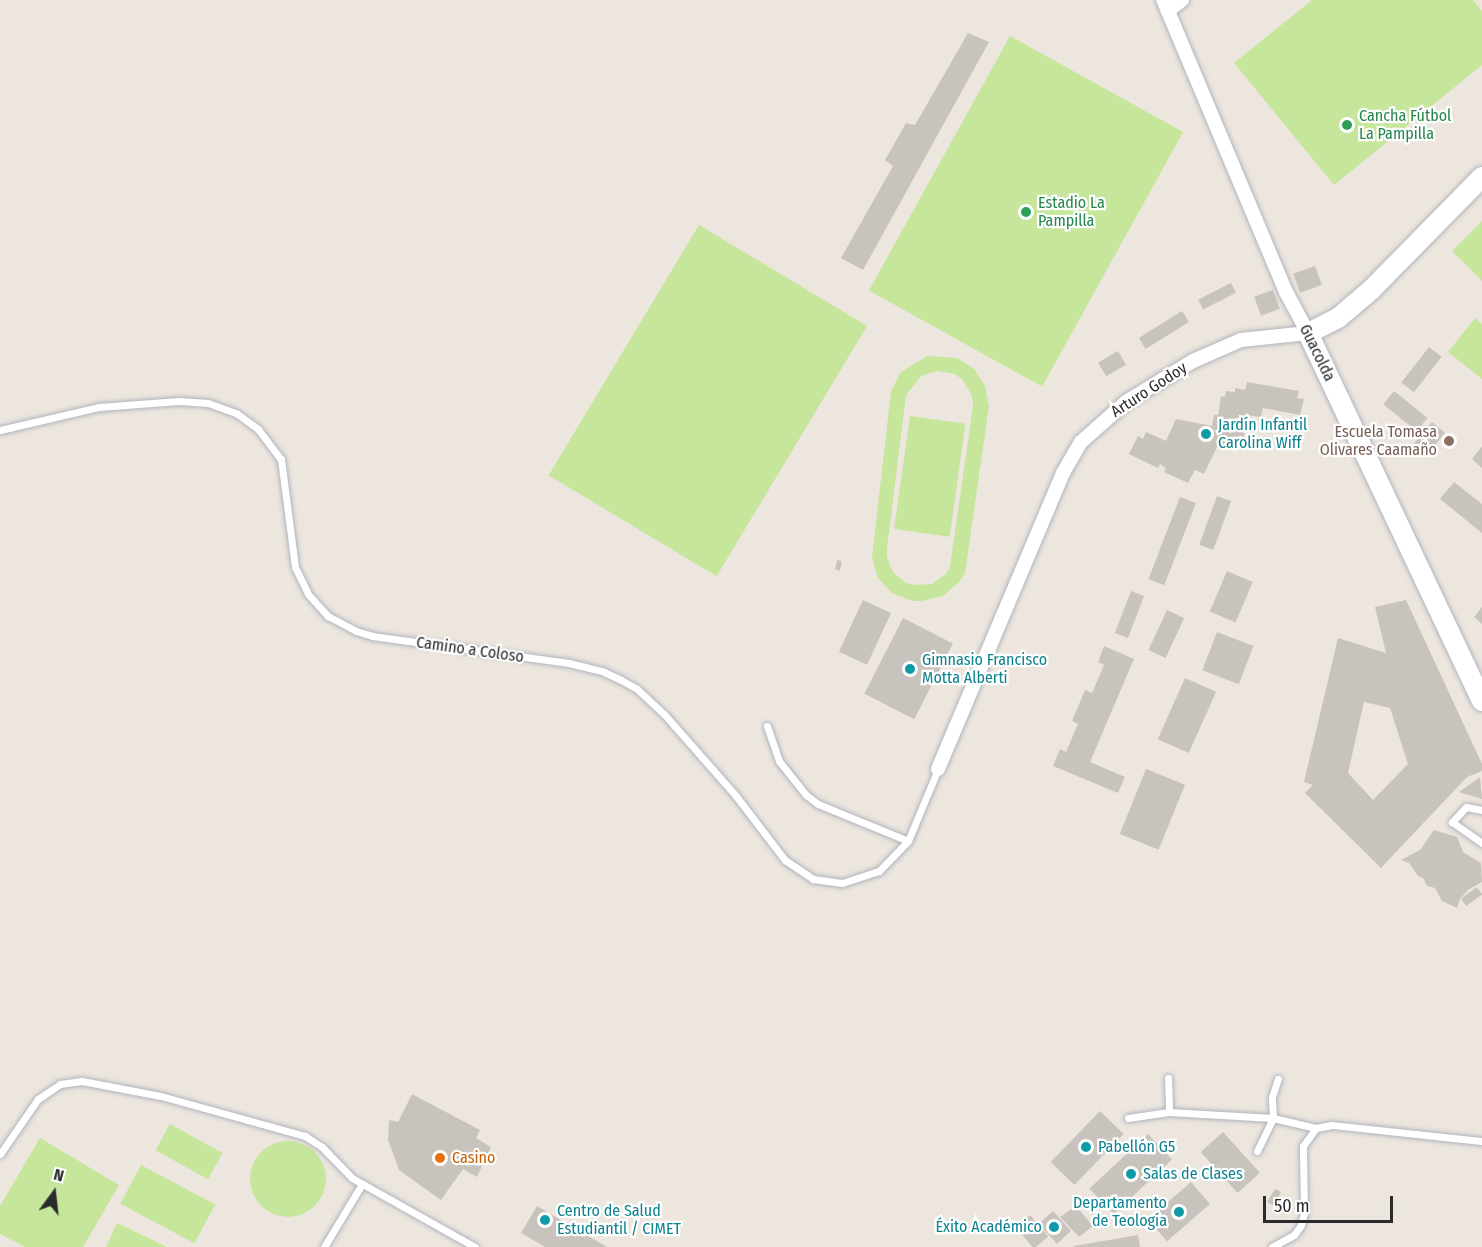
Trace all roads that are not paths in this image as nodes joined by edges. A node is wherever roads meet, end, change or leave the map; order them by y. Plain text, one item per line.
1 (1182, 0) edge
2 (1165, 5) edge
3 (1482, 177) edge
4 (1308, 333) junction
5 (0, 430) edge
6 (1482, 701) edge
7 (767, 726) dead end
8 (938, 769) joint
9 (1482, 810) edge
10 (908, 841) junction
11 (1482, 843) edge
12 (1168, 1078) dead end
13 (1278, 1078) dead end
14 (1169, 1112) junction
15 (1128, 1118) dead end
16 (1273, 1118) junction
17 (1316, 1128) junction
18 (1482, 1142) edge
19 (1257, 1150) dead end
20 (0, 1153) edge
21 (362, 1184) junction
22 (324, 1247) edge
23 (475, 1247) edge
24 (1272, 1247) edge

1 - 2 street
2 - 4 street, Guacolda
3 - 4 street, Arturo Godoy
4 - 6 street, Guacolda
4 - 8 street, Arturo Godoy
5 - 10 lane, Camino a Coloso
7 - 10 lane
8 - 10 lane, Camino a Coloso
9 - 11 lane
12 - 14 lane
13 - 16 lane
14 - 15 lane
14 - 16 lane
16 - 17 lane
16 - 19 lane
17 - 18 lane
17 - 24 lane
20 - 21 lane
21 - 22 lane
21 - 23 lane

